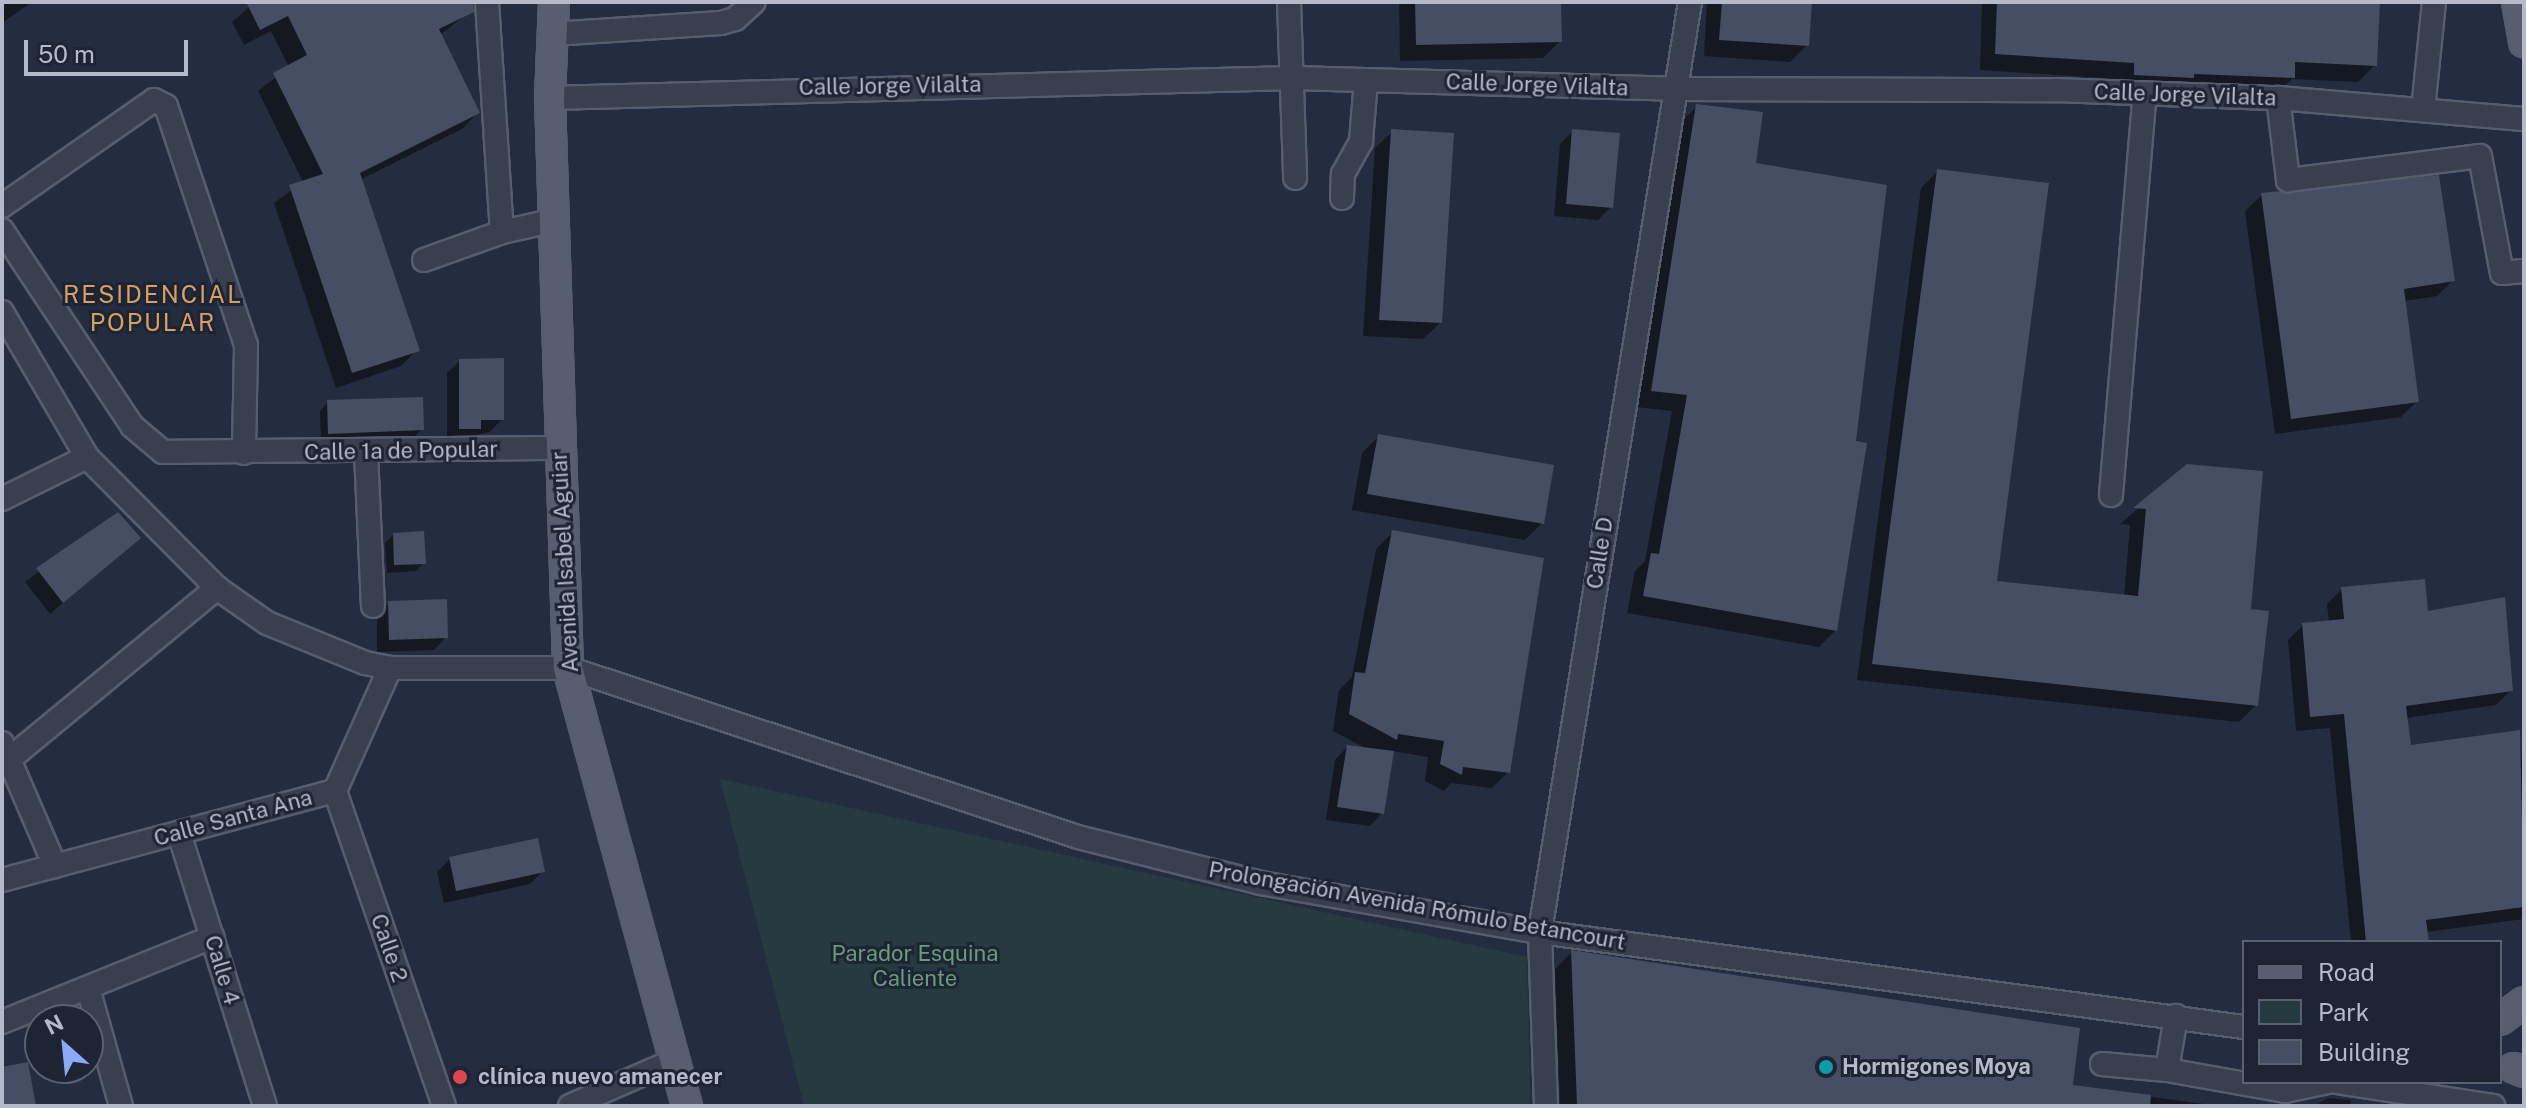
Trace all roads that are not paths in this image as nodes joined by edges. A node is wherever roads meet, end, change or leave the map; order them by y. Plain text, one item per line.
1 (487, 2) edge
2 (554, 2) edge
3 (754, 2) edge
4 (1289, 2) edge
5 (1690, 2) edge
6 (2434, 2) edge
7 (2517, 2) edge
8 (552, 34) junction
9 (2524, 42) edge
10 (1293, 78) junction
11 (1366, 80) junction
12 (1675, 89) junction
13 (2145, 94) junction
14 (550, 98) junction
15 (2278, 98) junction
16 (2423, 110) junction
17 (2524, 119) edge
18 (1295, 178) dead end
19 (1342, 198) dead end
20 (2, 206) edge
21 (556, 220) junction
22 (2, 230) edge
23 (502, 232) junction
24 (424, 260) dead end
25 (2524, 271) edge
26 (2, 312) edge
27 (558, 448) junction
28 (244, 453) junction
29 (366, 453) junction
30 (87, 457) junction
31 (2111, 495) dead end
32 (2, 499) edge
33 (217, 588) junction
34 (373, 606) dead end
35 (390, 668) junction
36 (568, 668) junction
37 (7, 750) edge
38 (335, 791) junction
39 (179, 833) junction
40 (55, 866) junction
41 (2, 880) edge
42 (1540, 932) junction
43 (212, 937) junction
44 (88, 988) junction
45 (2524, 1002) edge
46 (2176, 1016) junction
47 (2502, 1018) edge
48 (2, 1022) edge
49 (2242, 1027) edge
50 (673, 1061) junction
51 (2102, 1064) dead end
52 (2167, 1070) junction
53 (2242, 1083) edge
54 (2246, 1084) edge
55 (2318, 1084) edge
56 (2350, 1084) edge
57 (121, 1106) edge
58 (265, 1106) edge
59 (444, 1106) edge
60 (570, 1106) edge
61 (687, 1106) edge
62 (1546, 1106) edge
63 (2493, 1106) edge

1 - 23 street
2 - 8 main road, Avenida Isabel Aguiar
3 - 8 street
4 - 10 street
5 - 12 street, Calle D
6 - 16 street
7 - 9 main road
8 - 14 main road, Avenida Isabel Aguiar
10 - 11 street, Calle Jorge Vilalta
10 - 14 street, Calle Jorge Vilalta
10 - 18 street
11 - 12 street, Calle Jorge Vilalta
11 - 19 street
12 - 13 street, Calle Jorge Vilalta
12 - 42 street, Calle D
13 - 15 street, Calle Jorge Vilalta
13 - 31 street
14 - 21 main road, Avenida Isabel Aguiar
15 - 16 street, Calle Jorge Vilalta
15 - 25 street
16 - 17 street, Calle Jorge Vilalta
20 - 28 street
21 - 23 street
21 - 27 main road, Avenida Isabel Aguiar
22 - 28 street, Calle 1a de Popular
23 - 24 street
26 - 30 street
27 - 29 street, Calle 1a de Popular
27 - 36 main road, Avenida Isabel Aguiar
28 - 29 street, Calle 1a de Popular
29 - 34 street
30 - 32 street
30 - 33 street
33 - 35 street
33 - 37 street
35 - 36 street, Prolongación Avenida Rómulo Betancourt
35 - 38 street, Calle Santa Ana
36 - 42 street, Prolongación Avenida Rómulo Betancourt
36 - 50 main road, Avenida Isabel Aguiar
37 - 40 street
38 - 39 street, Calle Santa Ana
38 - 59 street, Calle 2
39 - 40 street, Calle Santa Ana
39 - 43 street, Calle 4
40 - 41 street, Calle Santa Ana
42 - 46 street, Prolongación Avenida Rómulo Betancourt
42 - 62 street, Calle D
43 - 44 street
43 - 58 street, Calle 4
44 - 48 street
44 - 57 street
45 - 47 main road
46 - 49 street, Prolongación Avenida Rómulo Betancourt
46 - 52 street
50 - 60 street
50 - 61 main road, Avenida Isabel Aguiar
51 - 52 street
52 - 53 street
54 - 55 street
56 - 63 street

